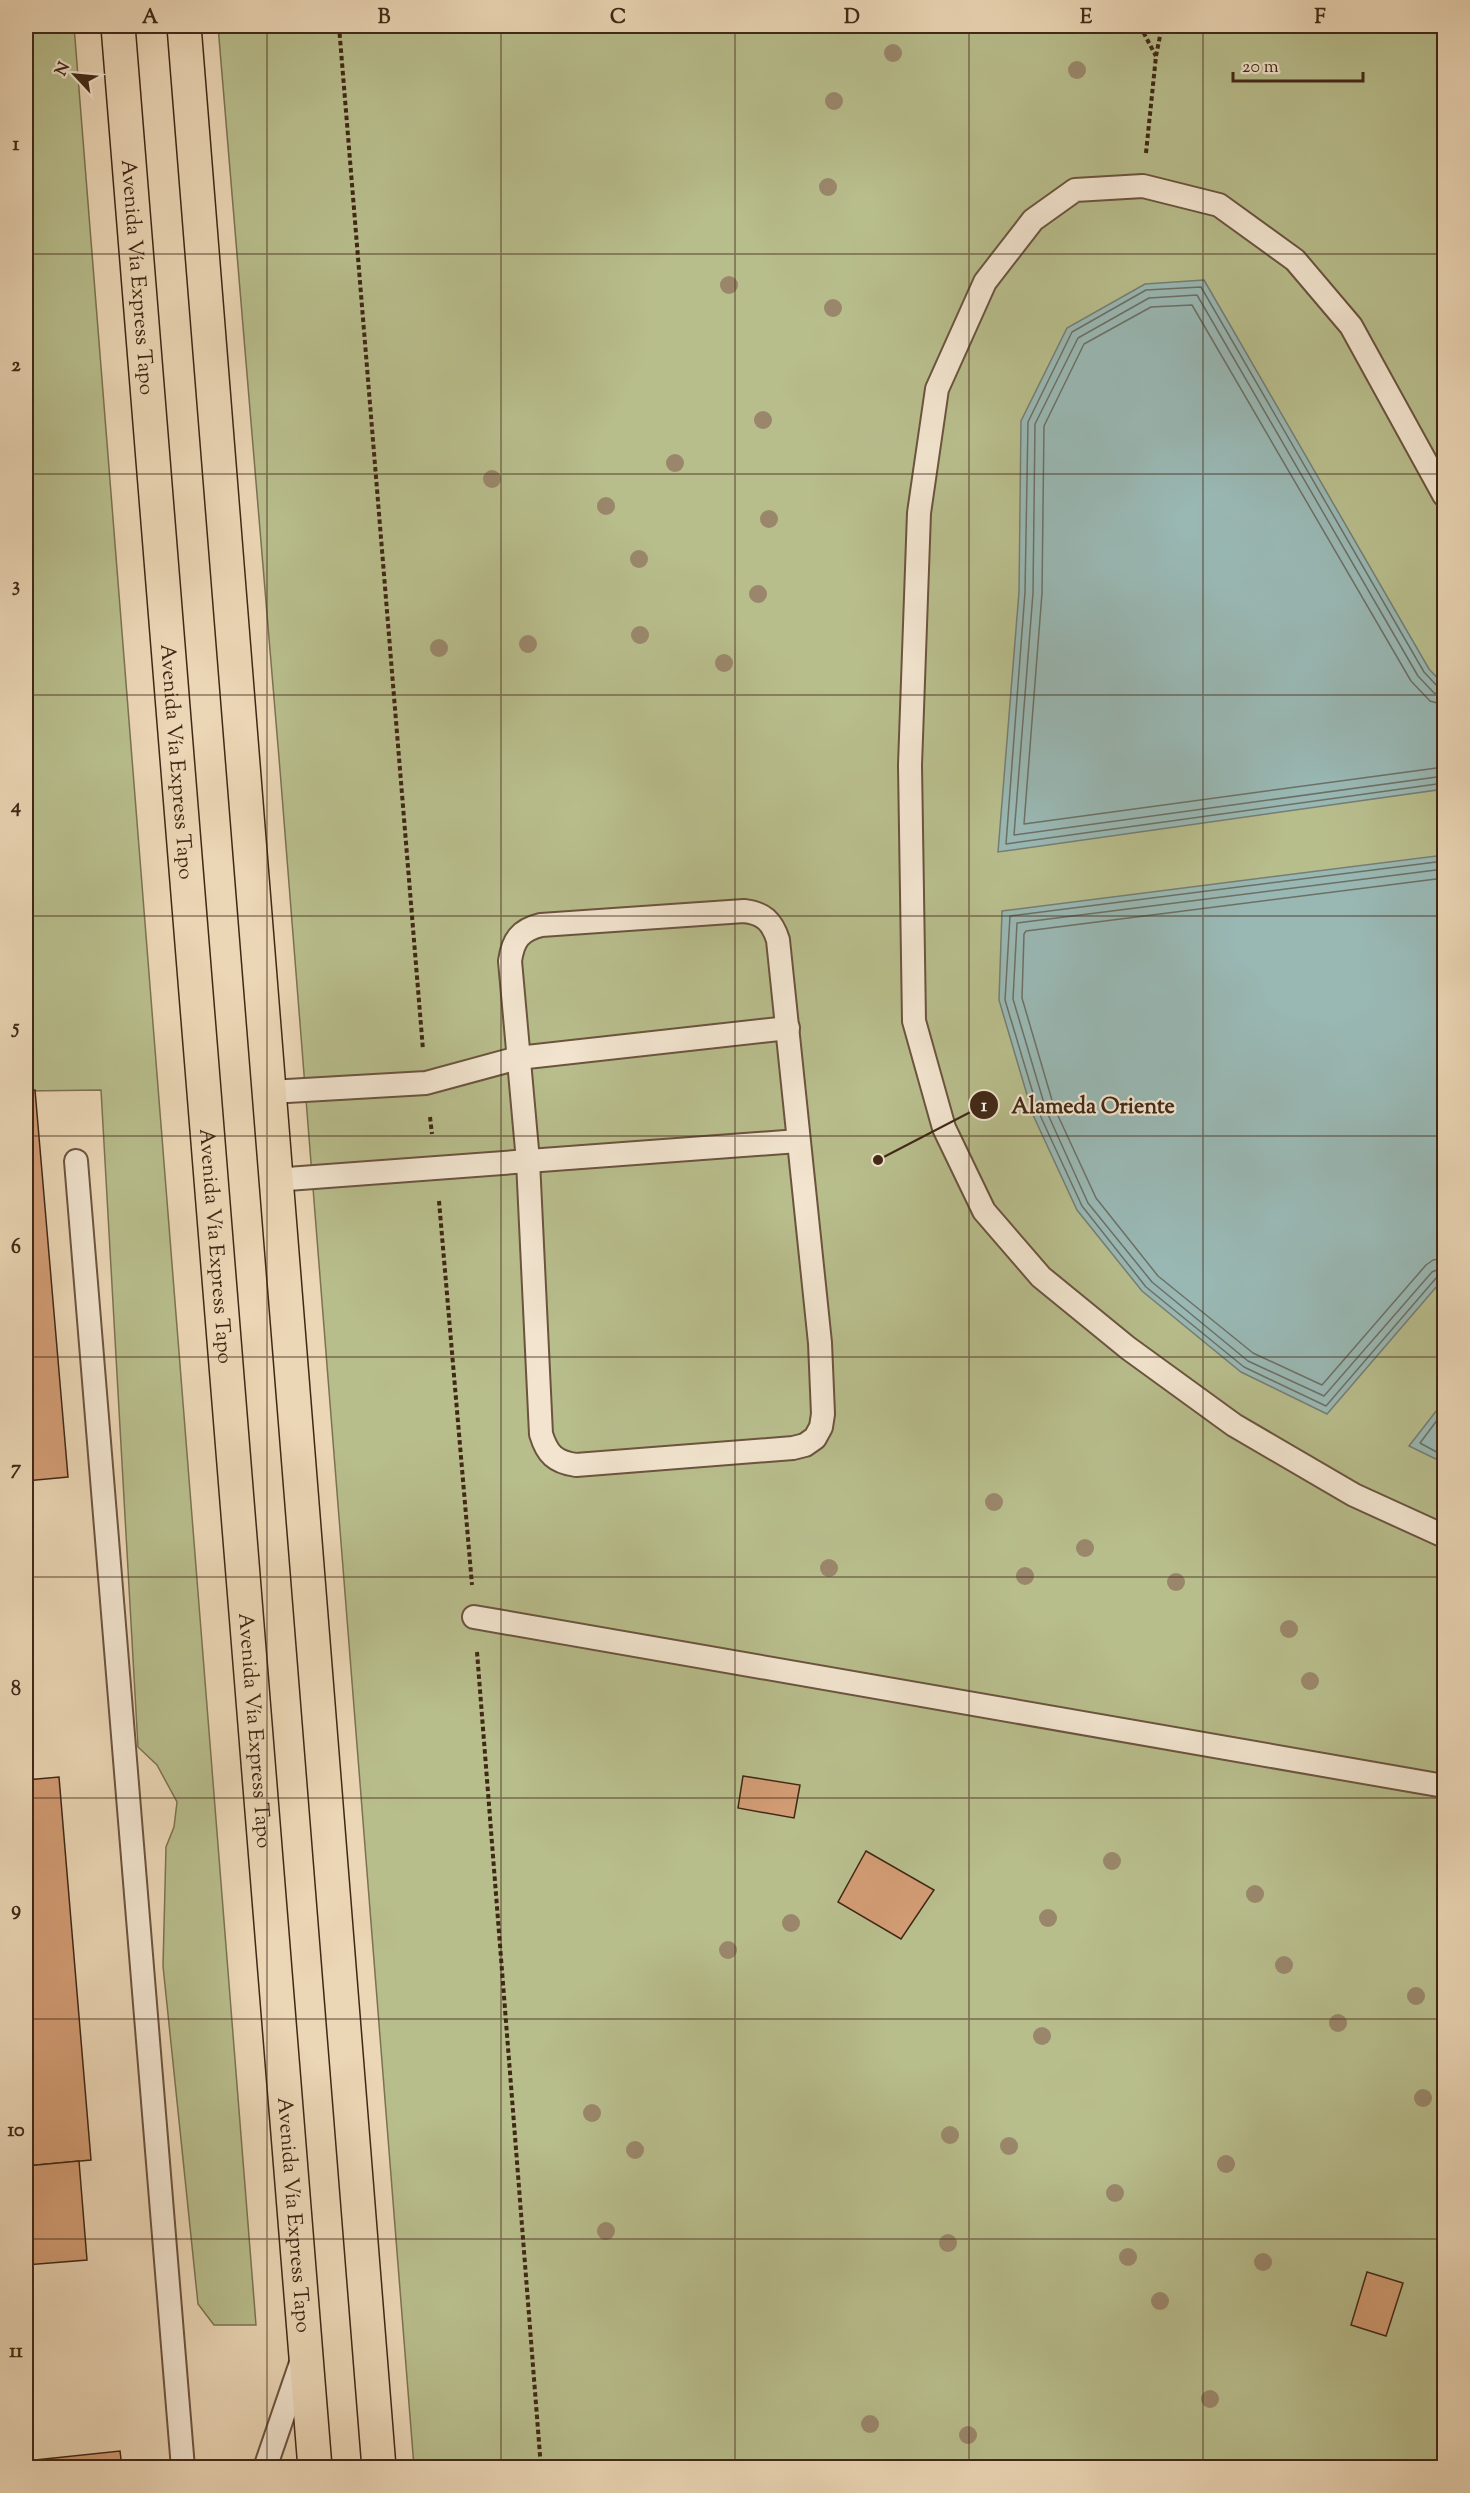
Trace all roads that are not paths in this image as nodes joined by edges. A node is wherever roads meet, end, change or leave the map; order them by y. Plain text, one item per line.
1 (118, 26) edge
2 (184, 26) edge
3 (1444, 495) edge
4 (788, 1028) junction
5 (518, 1058) junction
6 (270, 1092) junction
7 (798, 1141) junction
8 (76, 1161) dead end
9 (528, 1161) junction
10 (274, 1180) junction
11 (1444, 1536) edge
12 (474, 1617) road end
13 (1444, 1786) edge
14 (306, 2350) junction
15 (183, 2468) edge
16 (265, 2468) edge
17 (315, 2468) edge
18 (379, 2468) edge

1 - 14 main road, Avenida Vía Express Tapo
2 - 6 main road
3 - 11 lane
4 - 5 lane
4 - 5 lane
4 - 7 lane
5 - 6 lane
5 - 9 lane
6 - 10 main road
7 - 9 lane
7 - 9 lane
8 - 15 lane
9 - 10 lane
10 - 18 main road
12 - 13 lane
14 - 16 lane
14 - 17 main road, Avenida Vía Express Tapo

